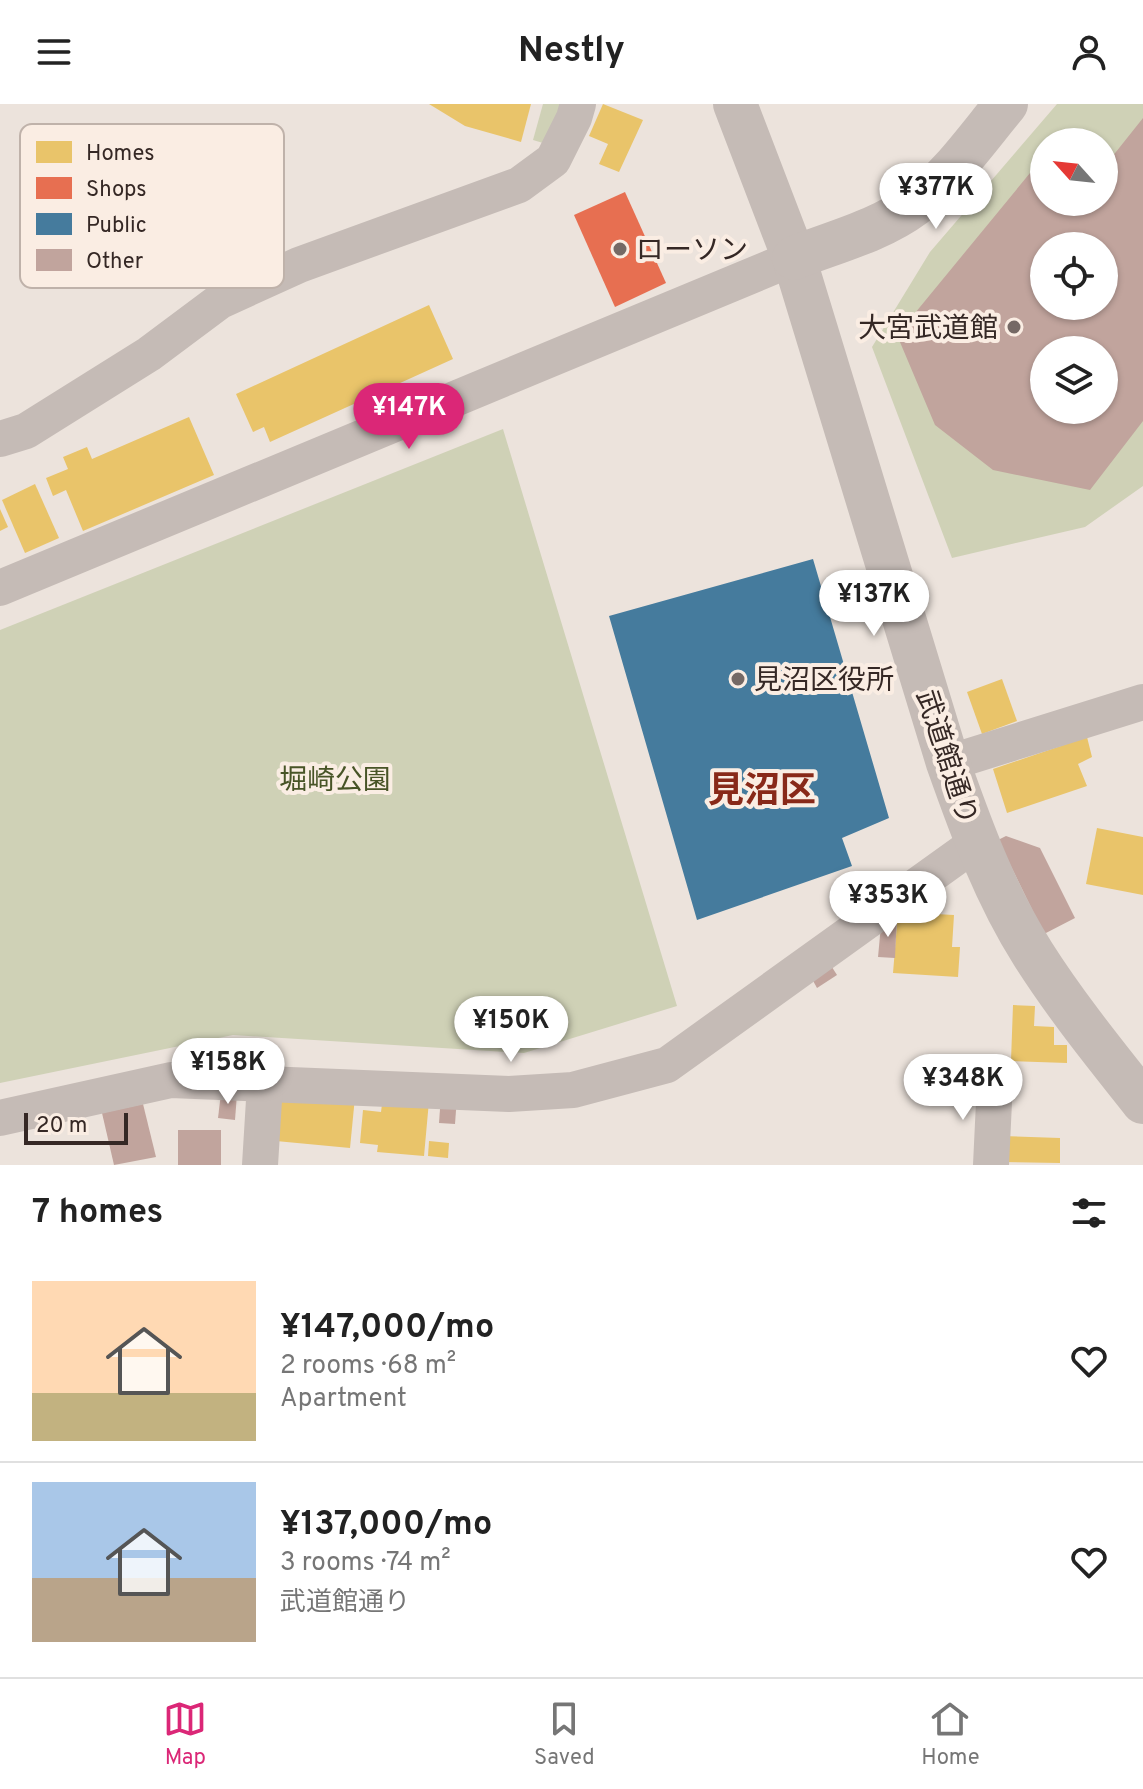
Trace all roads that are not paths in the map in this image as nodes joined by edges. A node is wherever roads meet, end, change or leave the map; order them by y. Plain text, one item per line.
1 (578, 104) edge
2 (735, 104) edge
3 (1006, 104) edge
4 (794, 258) junction
5 (284, 272) edge
6 (249, 288) edge
7 (0, 439) edge
8 (0, 588) edge
9 (1143, 702) edge
10 (948, 763) junction
11 (976, 843) junction
12 (995, 1081) dead end
13 (265, 1084) junction
14 (1143, 1102) edge
15 (0, 1118) edge
16 (260, 1165) edge
17 (991, 1165) edge

1 - 5 street
2 - 4 street, 武道館通り
3 - 4 street
4 - 8 street
4 - 10 street, 武道館通り
6 - 7 street
9 - 10 street
10 - 11 street, 武道館通り
11 - 13 street
11 - 14 street, 武道館通り
12 - 17 street
13 - 15 street
13 - 16 street

